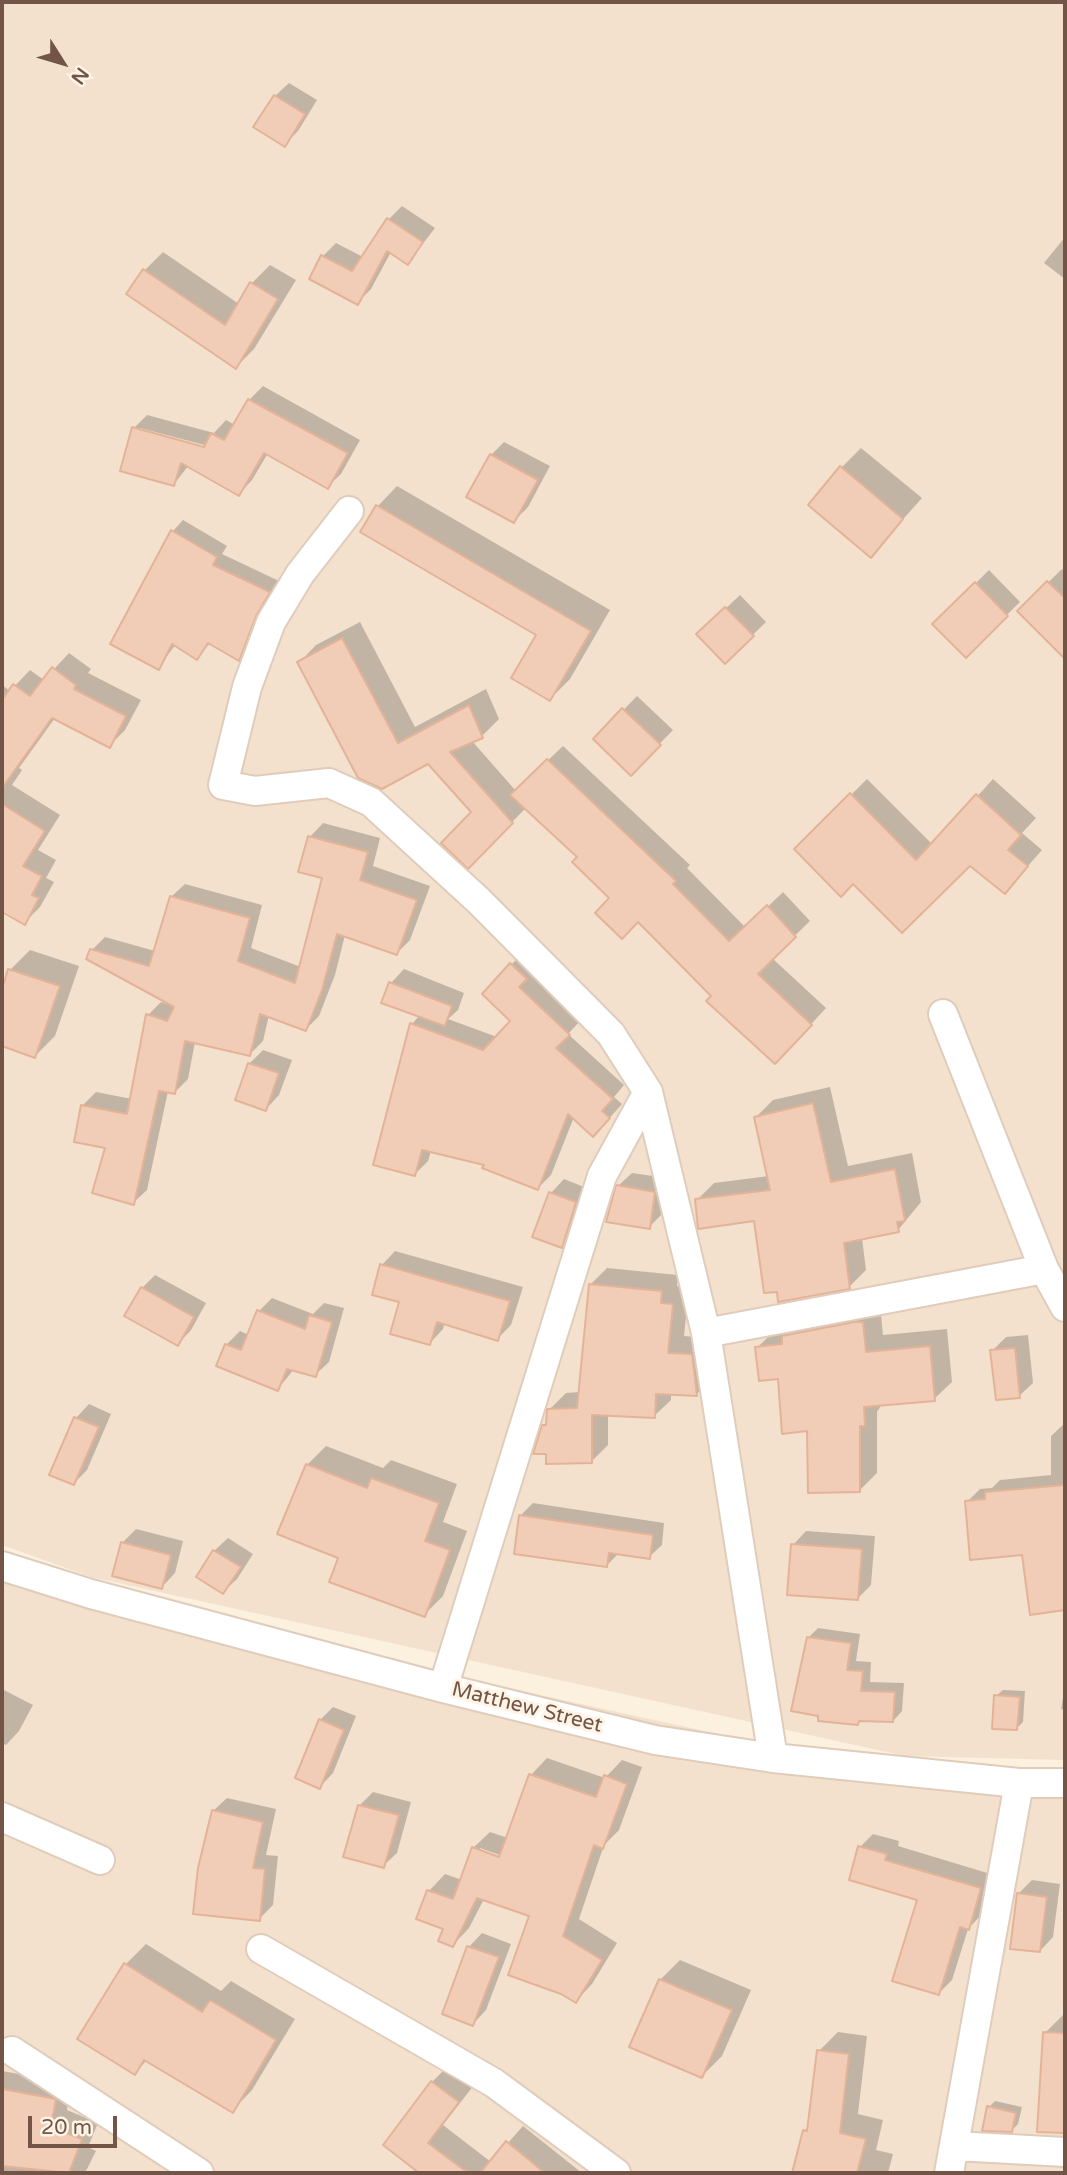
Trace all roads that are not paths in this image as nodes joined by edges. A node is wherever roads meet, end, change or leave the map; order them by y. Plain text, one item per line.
1 (349, 511) dead end
2 (943, 1014) dead end
3 (648, 1092) junction
4 (1044, 1269) junction
5 (1065, 1307) edge
6 (706, 1333) junction
7 (2, 1566) edge
8 (443, 1688) junction
9 (773, 1758) junction
10 (1019, 1783) junction
11 (1065, 1783) edge
12 (2, 1817) edge
13 (100, 1860) dead end
14 (261, 1949) dead end
15 (12, 2051) dead end
16 (955, 2146) junction
17 (1065, 2152) edge
18 (199, 2173) edge
19 (617, 2173) edge
20 (949, 2173) edge

1 - 3 street
2 - 4 street
3 - 6 street
3 - 8 street
4 - 5 street
4 - 6 street
6 - 9 street
7 - 8 street, Matthew Street
8 - 9 street, Matthew Street
9 - 10 street, Matthew Street
10 - 11 street, Matthew Street
10 - 16 street
12 - 13 street
14 - 19 street
15 - 18 street
16 - 17 street
16 - 20 street

